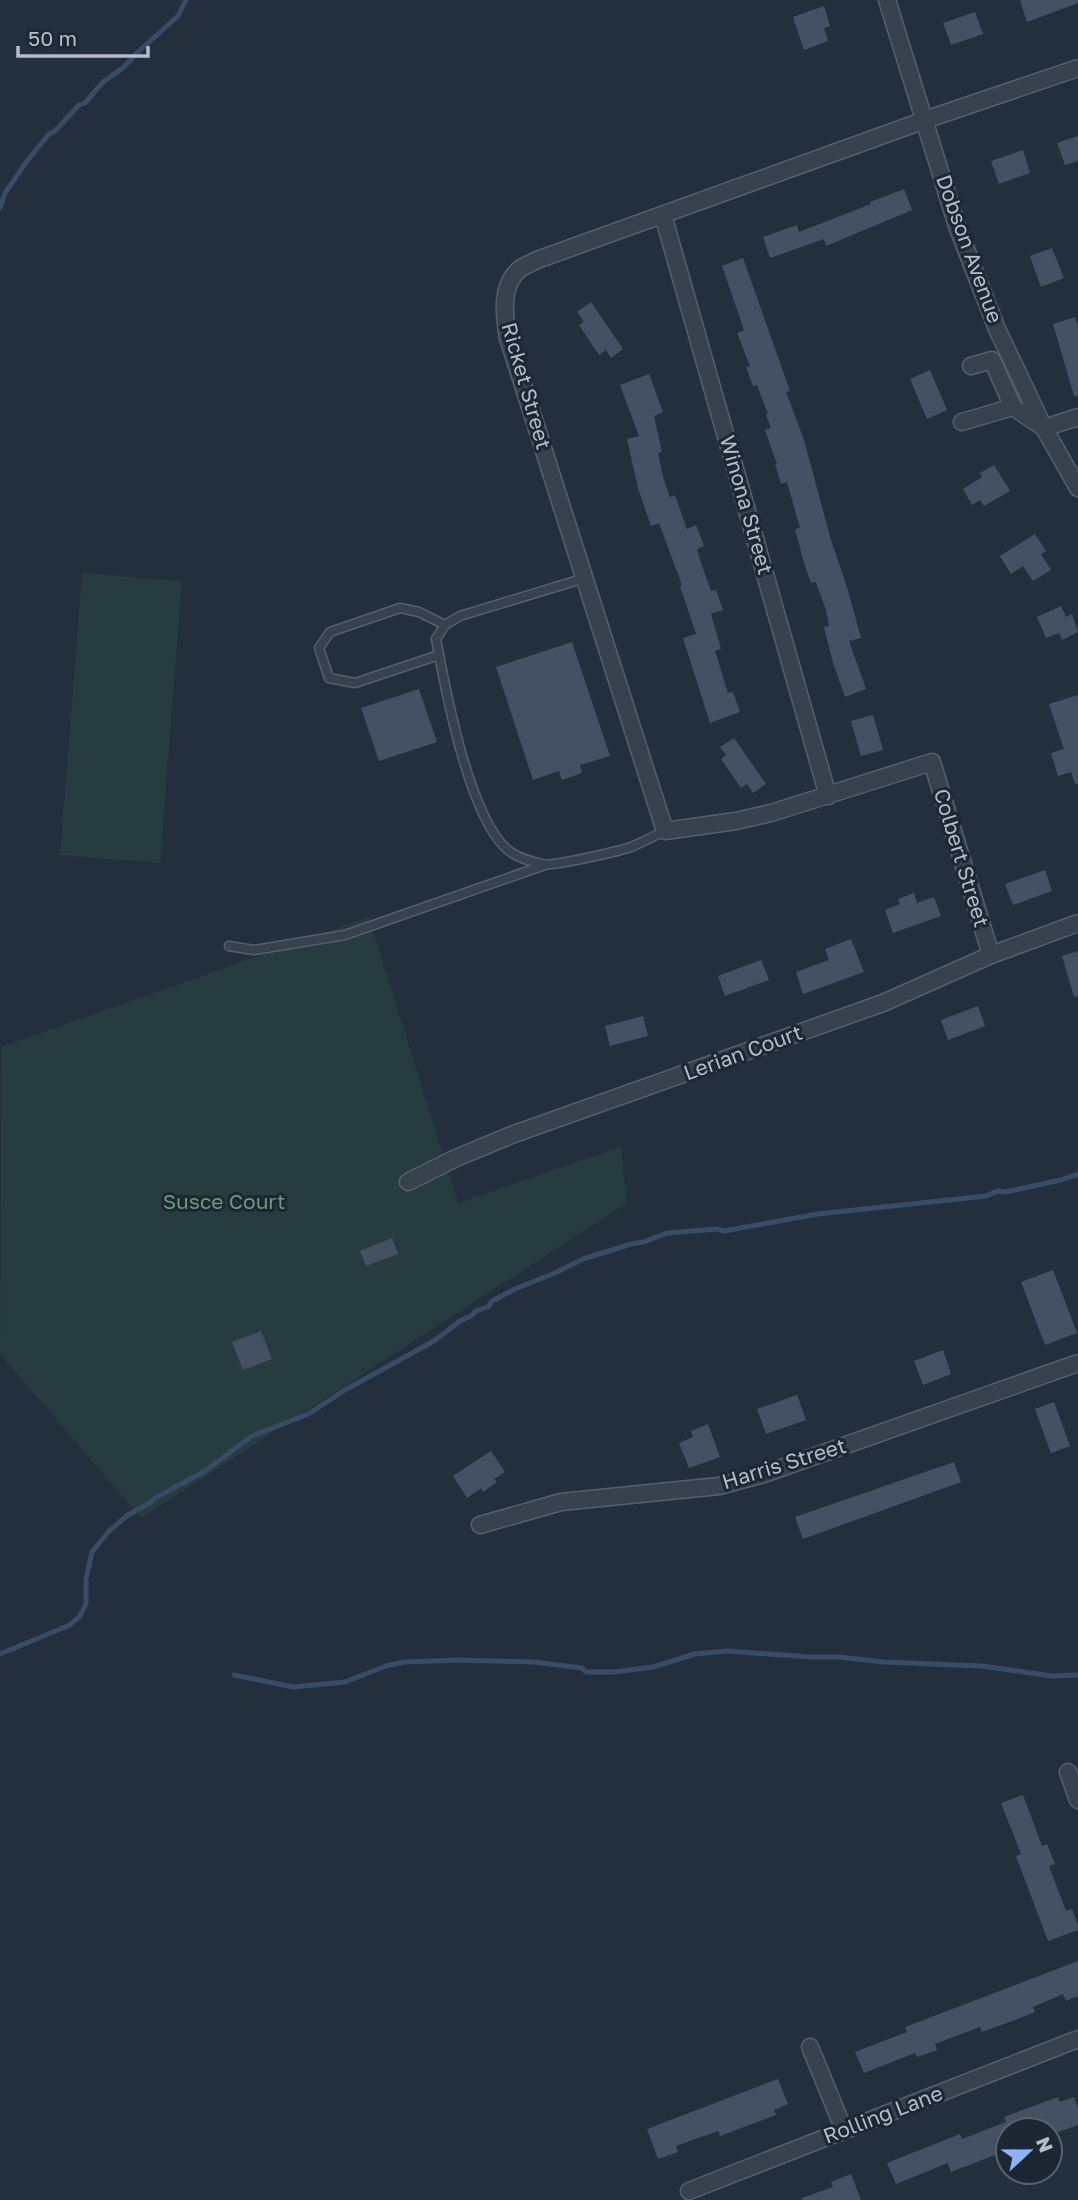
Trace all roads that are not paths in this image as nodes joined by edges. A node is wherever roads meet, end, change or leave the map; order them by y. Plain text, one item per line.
1 (887, 0) edge
2 (1078, 68) edge
3 (925, 120) junction
4 (663, 215) junction
5 (971, 366) dead end
6 (1013, 407) junction
7 (1078, 417) edge
8 (962, 422) dead end
9 (1044, 428) junction
10 (1078, 488) edge
11 (585, 578) junction
12 (445, 625) junction
13 (439, 654) junction
14 (828, 796) junction
15 (665, 831) junction
16 (545, 865) junction
17 (1078, 923) edge
18 (229, 946) dead end
19 (991, 955) junction
20 (408, 1182) dead end
21 (1078, 1363) edge
22 (480, 1525) dead end
23 (1068, 1772) dead end
24 (1078, 1800) edge
25 (1078, 2039) edge
26 (810, 2047) dead end
27 (844, 2130) junction
28 (689, 2191) dead end

1 - 3 street, Dobson Avenue
2 - 3 street, Ricket Street
3 - 4 street, Ricket Street
3 - 9 street, Dobson Avenue
4 - 11 street, Ricket Street
4 - 14 street, Winona Street
5 - 6 street
6 - 8 street
6 - 9 street
7 - 9 street
9 - 10 street, Dobson Avenue
11 - 12 lane
11 - 15 street, Ricket Street
12 - 13 lane
12 - 13 lane
13 - 16 lane
14 - 15 street
14 - 19 street, Colbert Street
15 - 16 lane
16 - 18 lane
17 - 19 street, Lerian Court
19 - 20 street, Lerian Court
21 - 22 street, Harris Street
23 - 24 street
25 - 27 street, Rolling Lane
26 - 27 street
27 - 28 street, Rolling Lane

